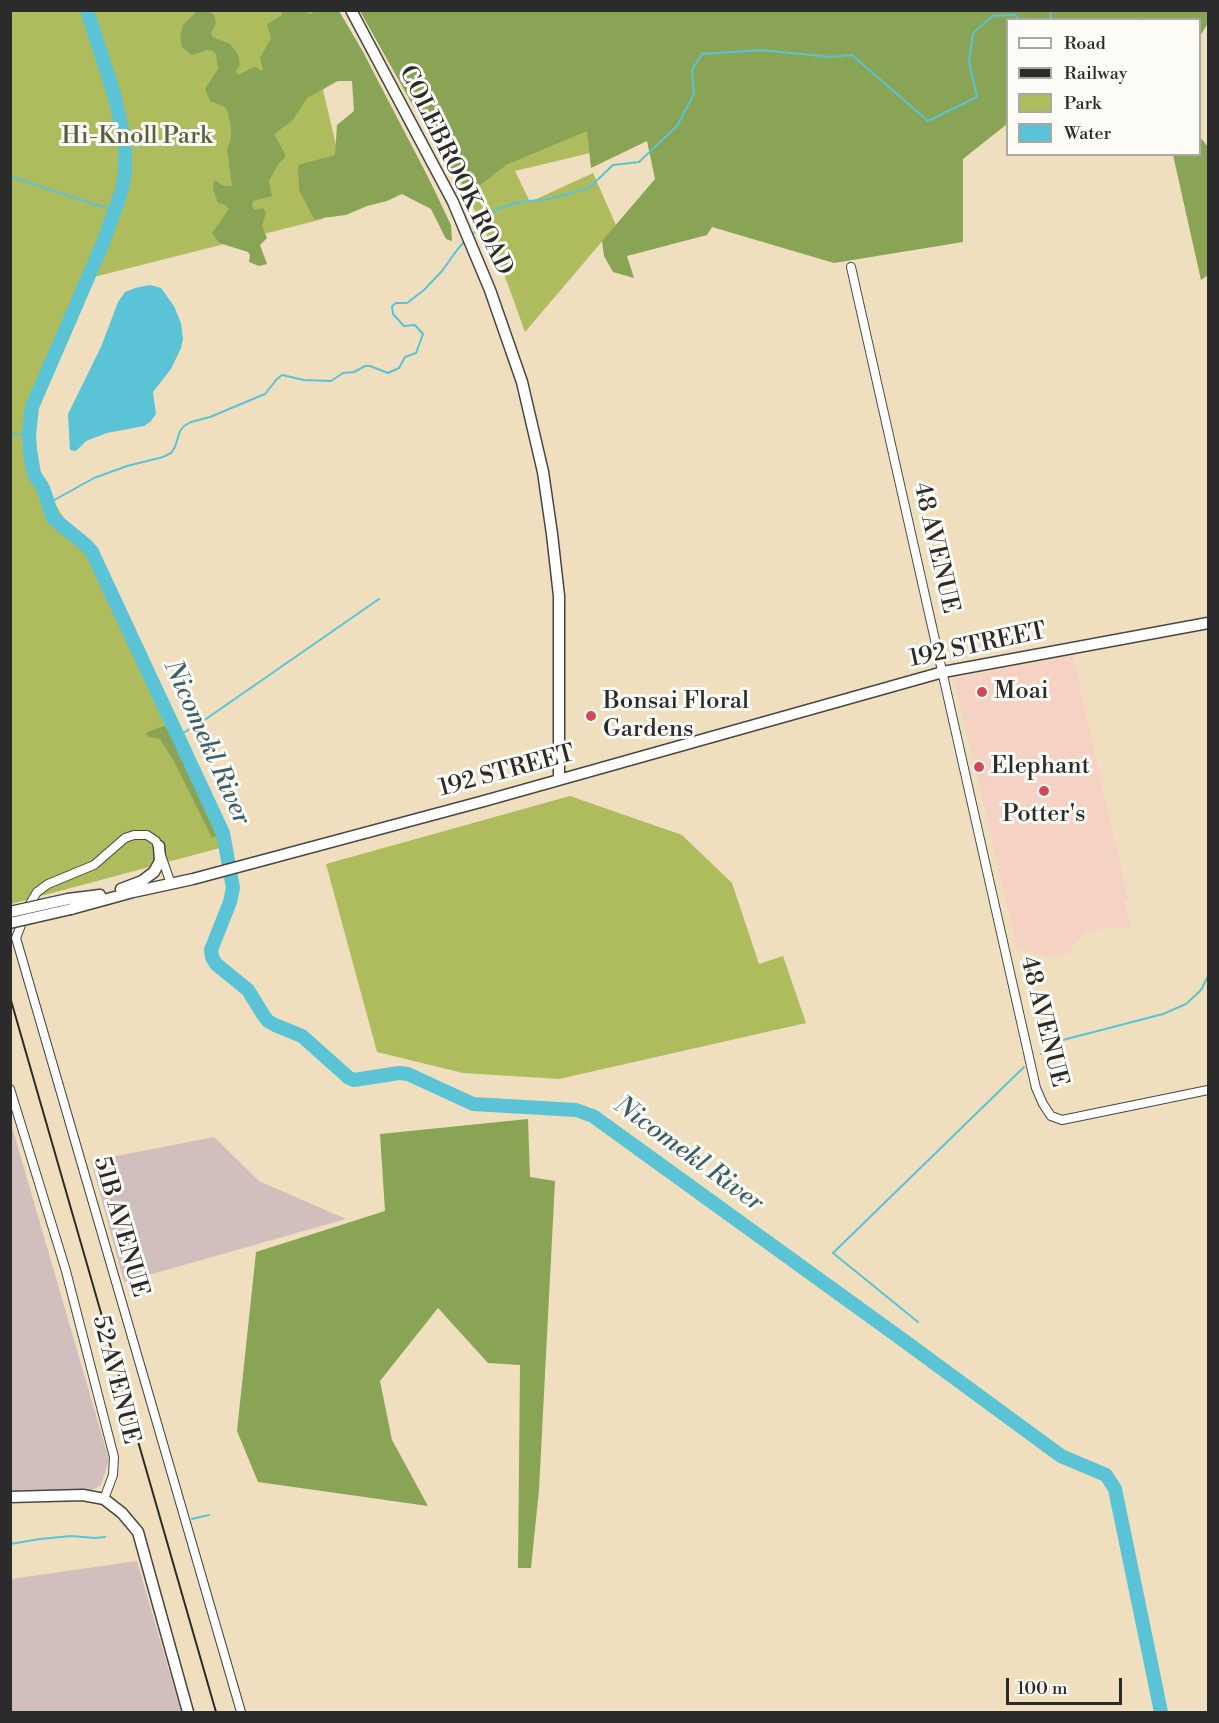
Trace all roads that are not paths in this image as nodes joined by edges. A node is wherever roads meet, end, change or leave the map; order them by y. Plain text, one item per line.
1 (351, 10) edge
2 (851, 267) dead end
3 (1209, 623) edge
4 (943, 672) junction
5 (560, 780) junction
6 (159, 846) junction
7 (171, 884) junction
8 (134, 892) junction
9 (94, 896) junction
10 (69, 904) junction
11 (10, 912) edge
12 (10, 923) edge
13 (10, 1089) edge
14 (1209, 1090) edge
15 (10, 1497) edge
16 (104, 1499) junction
17 (188, 1713) edge
18 (241, 1713) edge

1 - 5 main road, COLEBROOK ROAD
2 - 4 street, 48 AVENUE
3 - 4 main road, 192 STREET
4 - 5 main road, 192 STREET
4 - 14 street, 48 AVENUE
5 - 7 main road, 192 STREET
6 - 7 street
6 - 9 main road
6 - 18 street, 51B AVENUE
7 - 8 main road, 192 STREET
8 - 9 main road, 192 STREET
8 - 10 main road, 192 STREET
9 - 10 main road, 192 STREET
10 - 11 main road, 192 STREET, bridge
10 - 12 main road, 192 STREET, bridge
13 - 16 street, 52 AVENUE
15 - 16 main road
16 - 17 main road

